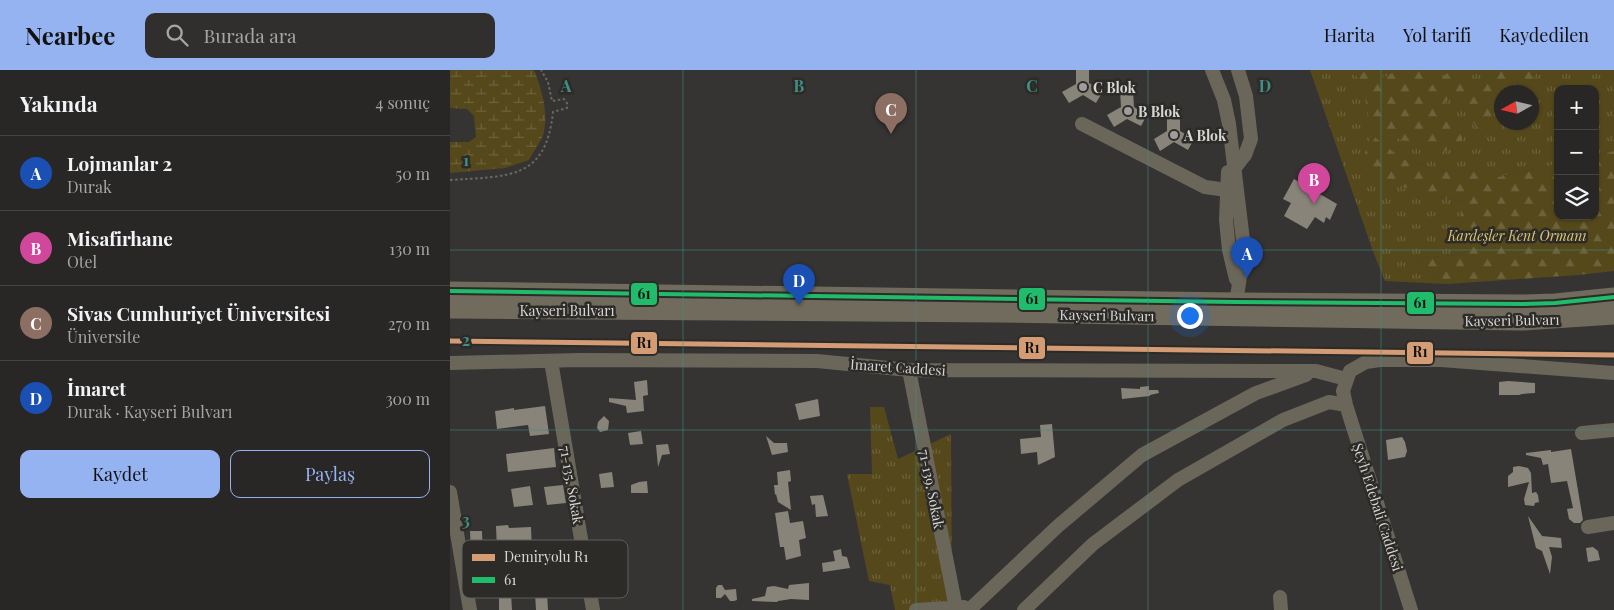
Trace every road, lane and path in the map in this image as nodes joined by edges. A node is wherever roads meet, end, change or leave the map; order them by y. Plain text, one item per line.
1 (542, 70) edge
2 (1207, 70) edge
3 (1212, 70) edge
4 (1238, 70) edge
5 (1082, 124) dead end
6 (1234, 169) junction
7 (450, 180) edge
8 (1227, 190) junction
9 (450, 291) edge
10 (1614, 297) edge
11 (1236, 302) junction
12 (450, 309) edge
13 (1614, 315) edge
14 (551, 361) junction
15 (450, 363) edge
16 (909, 370) junction
17 (1316, 371) junction
18 (1614, 373) edge
19 (1346, 379) junction
20 (1346, 405) junction
21 (1614, 430) edge
22 (1582, 433) dead end
23 (450, 492) edge
24 (1614, 523) edge
25 (1588, 527) dead end
26 (581, 540) edge
27 (462, 563) edge
28 (966, 608) edge
29 (916, 610) edge
30 (1024, 610) edge
31 (1410, 610) edge

1 - 7 path
2 - 8 street
3 - 6 street
4 - 6 street
5 - 8 street
6 - 11 street
8 - 11 street
9 - 11 highway, Kayseri Bulvarı
10 - 11 highway, Kayseri Bulvarı
11 - 12 highway, Kayseri Bulvarı
11 - 13 highway, Kayseri Bulvarı
14 - 15 street, İmaret Caddesi
14 - 16 street, İmaret Caddesi
14 - 26 street, 71-135. Sokak
16 - 17 street, İmaret Caddesi
16 - 28 street, 71-139. Sokak
17 - 19 street, İmaret Caddesi
17 - 28 street
18 - 19 street
19 - 20 street, Şeyh Edebali Caddesi
20 - 30 street
20 - 31 street, Şeyh Edebali Caddesi
21 - 22 street
23 - 27 street
24 - 25 street
28 - 29 street

